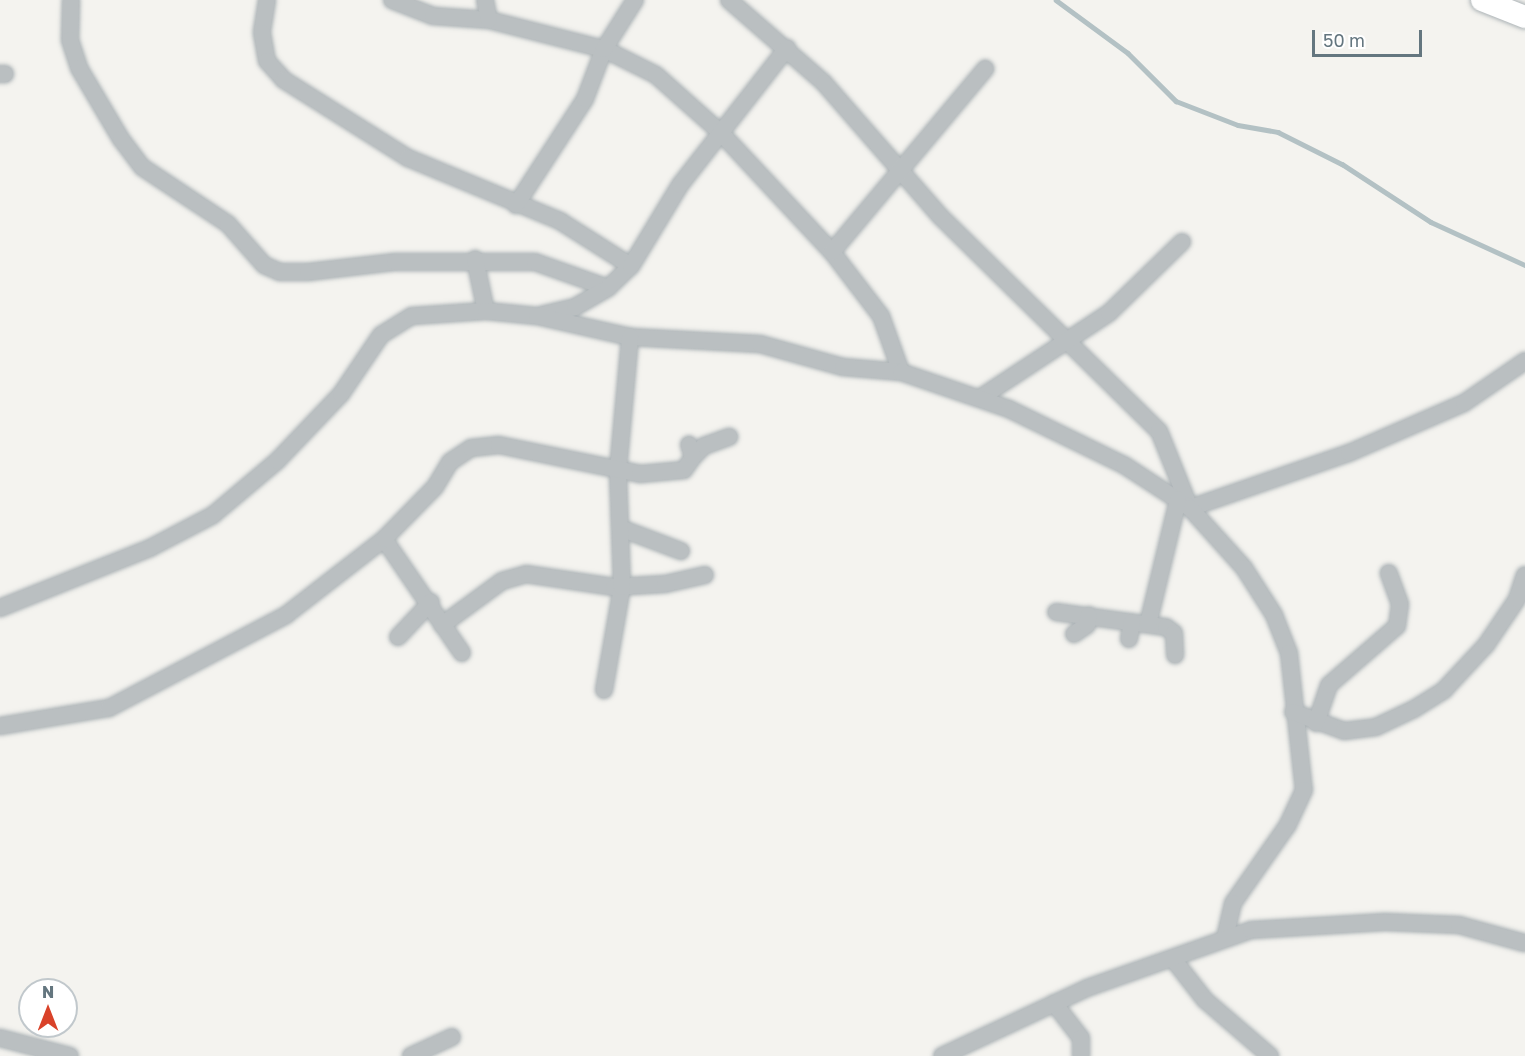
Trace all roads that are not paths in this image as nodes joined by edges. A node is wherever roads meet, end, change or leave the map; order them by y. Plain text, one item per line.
1 (71, 0) edge
2 (267, 0) edge
3 (392, 0) edge
4 (485, 0) edge
5 (635, 0) edge
6 (729, 0) edge
7 (1482, 0) edge
8 (1525, 17) edge
9 (489, 20) junction
10 (787, 48) junction
11 (604, 49) junction
12 (985, 69) dead end
13 (722, 133) junction
14 (900, 175) junction
15 (516, 205) junction
16 (1182, 242) dead end
17 (832, 252) junction
18 (475, 259) junction
19 (631, 266) junction
20 (608, 288) junction
21 (486, 310) junction
22 (537, 316) junction
23 (630, 337) junction
24 (1072, 340) junction
25 (1525, 361) edge
26 (901, 372) junction
27 (980, 398) junction
28 (729, 437) dead end
29 (618, 470) junction
30 (1184, 504) junction
31 (623, 530) junction
32 (384, 539) junction
33 (681, 551) dead end
34 (1389, 573) dead end
35 (705, 574) dead end
36 (1525, 575) edge
37 (622, 586) junction
38 (431, 602) junction
39 (0, 608) edge
40 (1056, 612) dead end
41 (1089, 615) junction
42 (1140, 623) junction
43 (442, 625) junction
44 (1074, 634) dead end
45 (398, 637) dead end
46 (1129, 639) dead end
47 (462, 653) dead end
48 (1175, 655) dead end
49 (604, 690) dead end
50 (1293, 712) junction
51 (1316, 723) junction
52 (0, 726) edge
53 (1225, 937) junction
54 (1525, 943) edge
55 (1173, 959) junction
56 (1054, 1003) junction
57 (452, 1037) dead end
58 (0, 1038) edge
59 (948, 1055) edge
60 (70, 1056) edge
61 (411, 1056) edge
62 (1081, 1056) edge
63 (1270, 1056) edge

1 - 18 street
2 - 15 street
3 - 9 street
4 - 9 street
5 - 11 street
6 - 10 street
7 - 8 street
9 - 11 street
10 - 13 street
10 - 14 street
11 - 13 street
11 - 15 street
12 - 14 street
13 - 17 street
13 - 19 street
14 - 17 street
14 - 24 street
15 - 19 street
16 - 24 street
17 - 26 street
18 - 20 street
18 - 21 street
19 - 20 street
20 - 22 street
21 - 22 street
21 - 39 street
22 - 23 street
23 - 26 street
23 - 29 street
24 - 27 street
24 - 30 street
25 - 30 street
26 - 27 street
27 - 30 street
28 - 29 street
29 - 31 street
29 - 32 street
30 - 42 street
30 - 50 street
31 - 33 street
31 - 37 street
32 - 38 street
32 - 52 street
34 - 51 street
35 - 37 street
36 - 51 street
37 - 43 street
37 - 49 street
38 - 43 street
38 - 45 street
40 - 41 street
41 - 42 street
41 - 44 street
42 - 46 street
42 - 48 street
43 - 47 street
50 - 51 street
50 - 53 street
53 - 54 street
53 - 55 street
55 - 56 street
55 - 63 street
56 - 59 street
56 - 62 street
57 - 61 street
58 - 60 street

